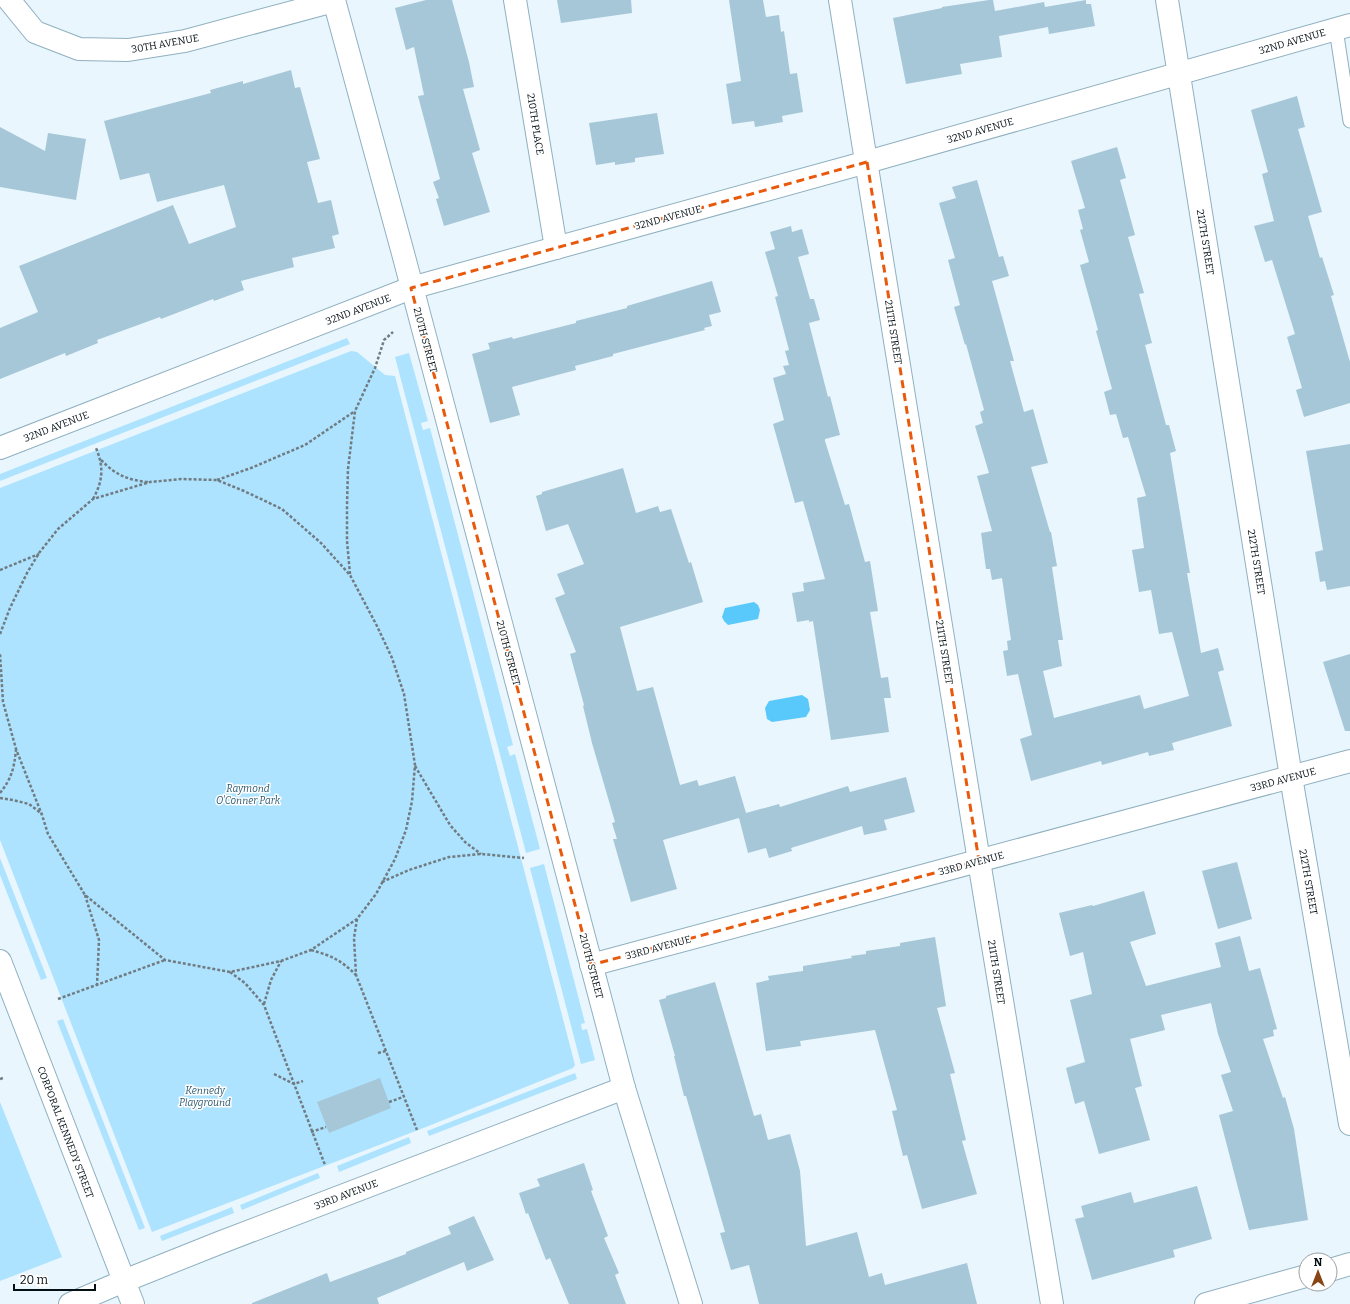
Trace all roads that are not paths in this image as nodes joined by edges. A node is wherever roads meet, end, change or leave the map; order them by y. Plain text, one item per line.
1 (9, 0) edge
2 (515, 0) edge
3 (840, 0) edge
4 (1167, 0) edge
5 (334, 1) edge
6 (1343, 27) edge
7 (1178, 73) junction
8 (1350, 121) edge
9 (867, 162) junction
10 (556, 248) junction
11 (411, 288) junction
12 (0, 448) edge
13 (1350, 761) edge
14 (1291, 777) junction
15 (979, 861) junction
16 (0, 961) edge
17 (591, 965) junction
18 (624, 1088) junction
19 (1350, 1124) edge
20 (1350, 1264) edge
21 (1338, 1268) edge
22 (1298, 1278) edge
23 (124, 1281) junction
24 (70, 1304) edge
25 (133, 1304) edge
26 (691, 1304) edge
27 (1052, 1304) edge
28 (1206, 1304) edge

1 - 5 street, 30TH AVENUE
2 - 10 street, 210TH PLACE
3 - 9 street, 211TH STREET
4 - 7 street, 212TH STREET
5 - 11 street, 210TH STREET
6 - 7 street, 32ND AVENUE
6 - 8 lane
7 - 9 street, 32ND AVENUE
7 - 14 street, 212TH STREET
9 - 10 street, 32ND AVENUE
9 - 15 street, 211TH STREET
10 - 11 street, 32ND AVENUE
11 - 12 street, 32ND AVENUE
11 - 17 street, 210TH STREET
13 - 14 street, 33RD AVENUE
14 - 15 street, 33RD AVENUE
14 - 19 street, 212TH STREET
15 - 17 street, 33RD AVENUE
15 - 27 street, 211TH STREET
16 - 23 street, CORPORAL KENNEDY STREET
17 - 18 street, 210TH STREET
18 - 23 street, 33RD AVENUE
18 - 26 street, 210TH STREET
20 - 21 street
22 - 28 street
23 - 24 street, 33RD AVENUE
23 - 25 street, CORPORAL KENNEDY STREET

